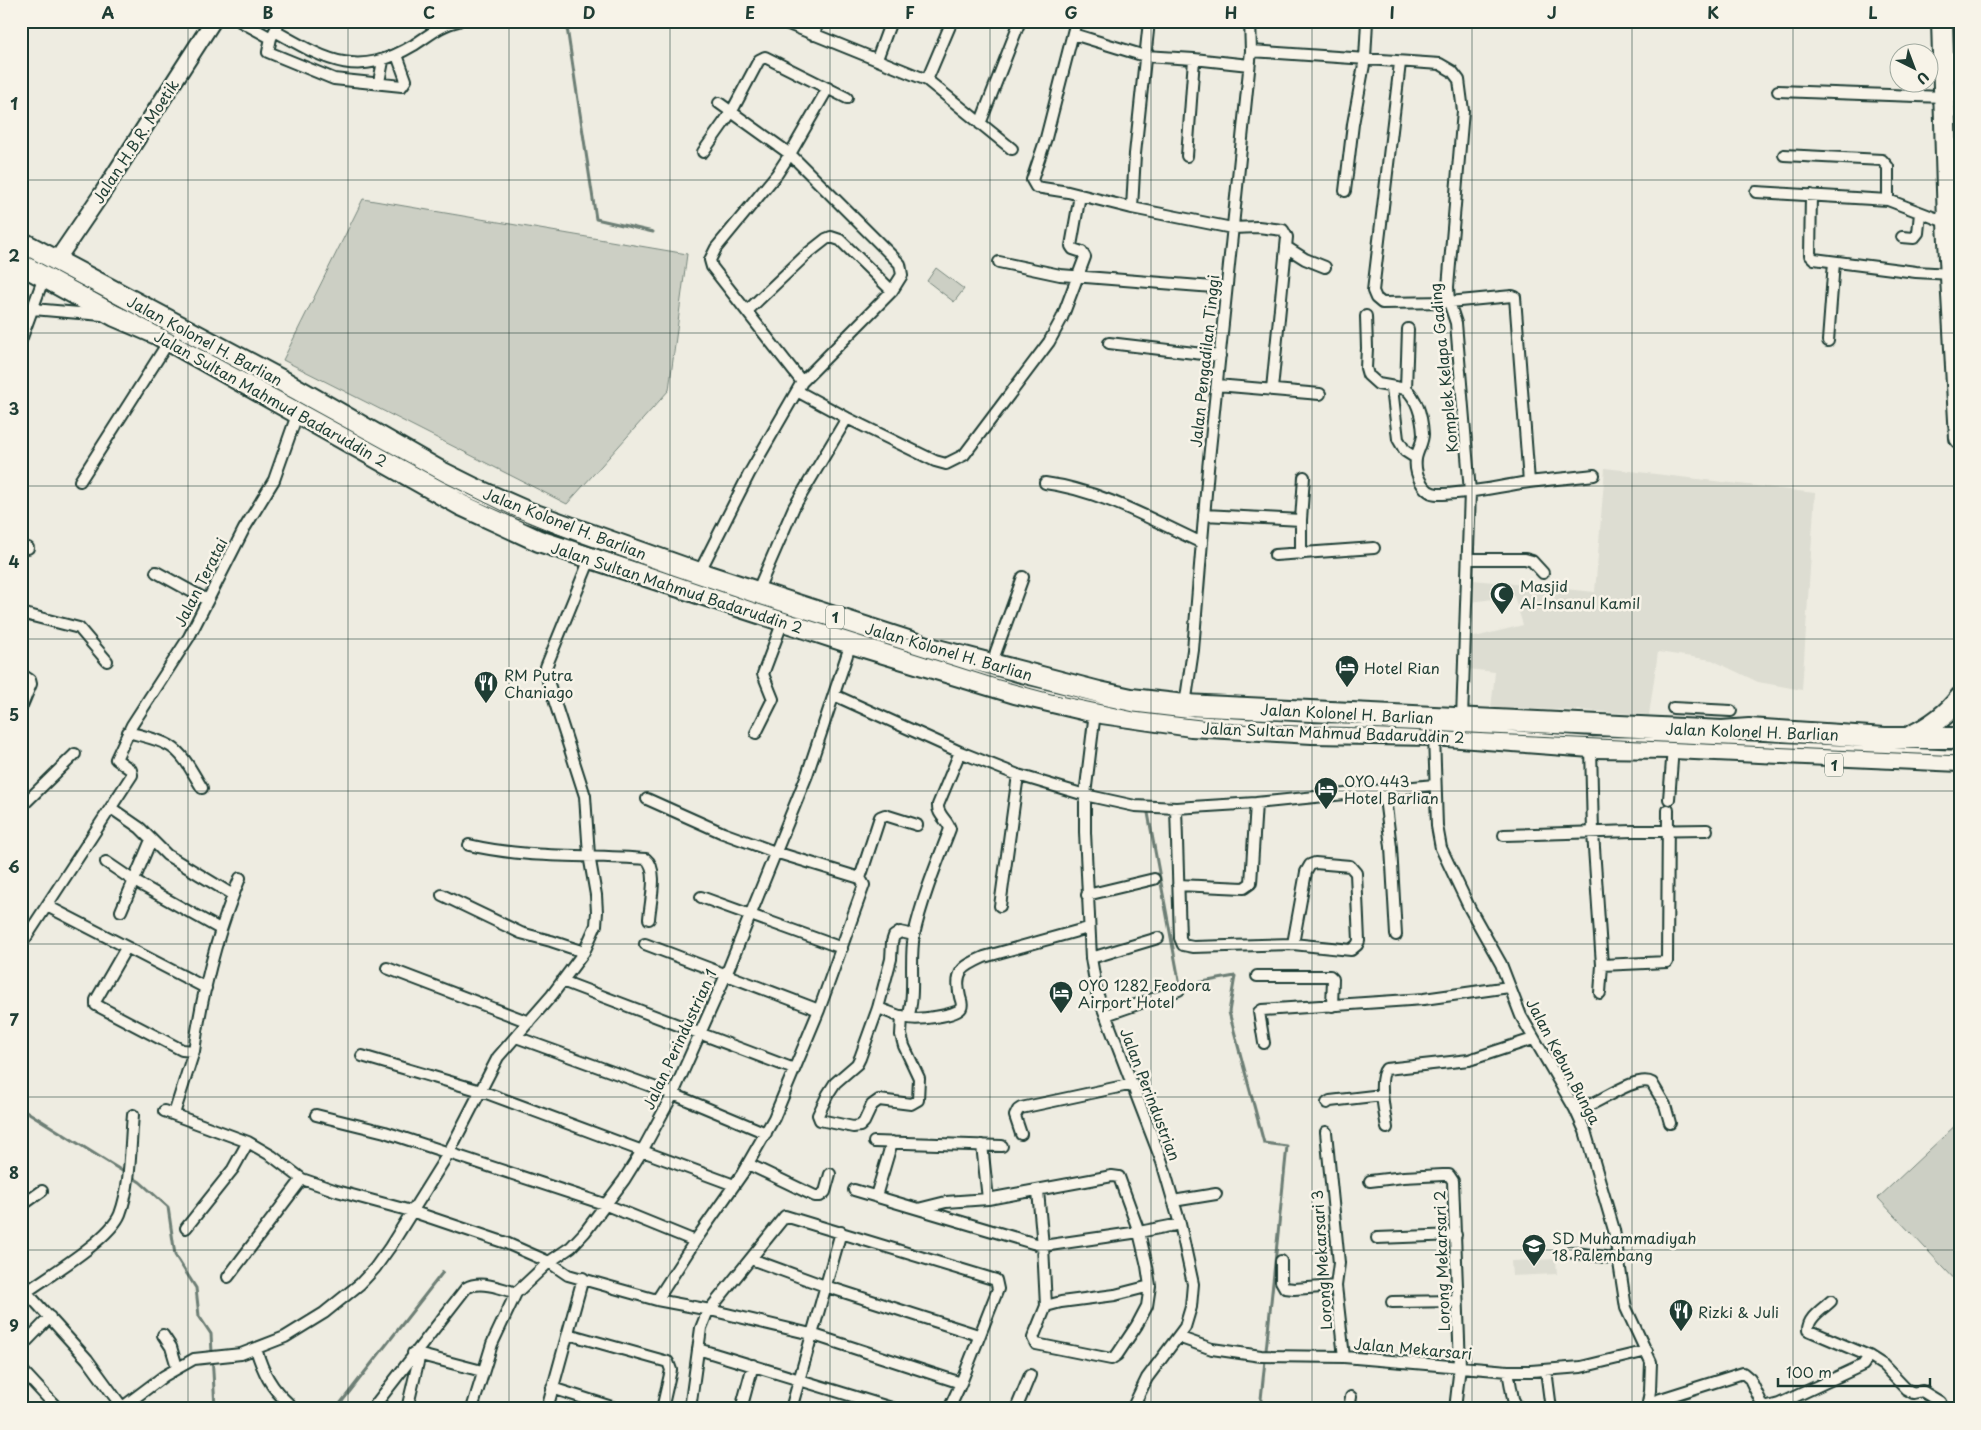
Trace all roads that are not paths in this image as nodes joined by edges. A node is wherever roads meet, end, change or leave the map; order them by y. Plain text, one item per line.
1 (213, 21) edge
2 (240, 21) edge
3 (280, 21) edge
4 (458, 21) edge
5 (781, 21) edge
6 (818, 21) edge
7 (891, 21) edge
8 (952, 21) edge
9 (1020, 21) edge
10 (1076, 21) edge
11 (1149, 21) edge
12 (1250, 21) edge
13 (1367, 21) edge
14 (1942, 21) edge
15 (1953, 21) edge
16 (1073, 34) junction
17 (273, 35) junction
18 (814, 35) junction
19 (1251, 51) junction
20 (398, 54) junction
21 (1145, 56) junction
22 (1194, 59) junction
23 (877, 60) junction
24 (1365, 60) junction
25 (383, 61) junction
26 (1400, 63) junction
27 (1249, 65) junction
28 (927, 80) junction
29 (379, 82) junction
30 (828, 88) junction
31 (1778, 91) dead end
32 (1944, 97) junction
33 (847, 98) dead end
34 (719, 103) dead end
35 (732, 111) junction
36 (980, 124) junction
37 (1012, 149) dead end
38 (703, 152) dead end
39 (790, 154) junction
40 (1784, 155) dead end
41 (1187, 156) dead end
42 (1960, 186) edge
43 (1345, 192) dead end
44 (1756, 192) dead end
45 (1080, 195) junction
46 (1811, 195) junction
47 (1888, 200) junction
48 (1132, 208) junction
49 (1920, 213) junction
50 (1948, 223) junction
51 (1232, 228) junction
52 (1902, 237) dead end
53 (21, 242) edge
54 (1286, 246) junction
55 (999, 262) dead end
56 (1834, 262) junction
57 (21, 264) edge
58 (1325, 267) dead end
59 (50, 269) junction
60 (1951, 274) junction
61 (1079, 276) junction
62 (1226, 288) junction
63 (892, 291) junction
64 (1449, 302) junction
65 (21, 306) edge
66 (33, 309) junction
67 (746, 312) junction
68 (115, 316) junction
69 (1366, 316) dead end
70 (1408, 329) dead end
71 (21, 340) edge
72 (169, 341) junction
73 (1828, 341) dead end
74 (1109, 343) dead end
75 (1220, 356) junction
76 (1217, 385) junction
77 (799, 386) junction
78 (1392, 388) junction
79 (1272, 389) junction
80 (1406, 389) junction
81 (1320, 394) dead end
82 (298, 412) junction
83 (847, 418) junction
84 (1960, 438) edge
85 (1416, 458) junction
86 (1594, 475) dead end
87 (1304, 477) dead end
88 (80, 481) dead end
89 (1529, 482) junction
90 (1045, 483) dead end
91 (1470, 492) junction
92 (1204, 515) junction
93 (1301, 520) junction
94 (558, 524) junction
95 (1202, 543) junction
96 (550, 545) junction
97 (1374, 548) dead end
98 (1302, 554) junction
99 (1275, 555) dead end
100 (590, 559) junction
101 (1468, 559) junction
102 (156, 572) dead end
103 (699, 573) junction
104 (1543, 573) dead end
105 (1023, 577) dead end
106 (757, 592) junction
107 (207, 600) junction
108 (21, 613) edge
109 (783, 621) junction
110 (851, 643) junction
111 (107, 660) dead end
112 (991, 665) junction
113 (21, 674) edge
114 (834, 695) junction
115 (1960, 698) edge
116 (1185, 704) junction
117 (21, 708) edge
118 (1672, 708) dead end
119 (1710, 710) junction
120 (1094, 712) junction
121 (1731, 712) dead end
122 (1462, 718) junction
123 (128, 732) junction
124 (756, 733) dead end
125 (1434, 735) junction
126 (1907, 738) junction
127 (1719, 739) junction
128 (1959, 742) edge
129 (1591, 747) junction
130 (1673, 748) junction
131 (960, 752) junction
132 (75, 754) dead end
133 (1959, 769) edge
134 (1018, 775) junction
135 (1434, 785) junction
136 (202, 788) dead end
137 (1384, 790) junction
138 (1085, 795) junction
139 (646, 799) dead end
140 (1669, 799) dead end
141 (1256, 803) junction
142 (21, 807) edge
143 (111, 808) junction
144 (1176, 808) junction
145 (1668, 810) dead end
146 (917, 825) dead end
147 (1707, 830) dead end
148 (1668, 831) junction
149 (1593, 832) junction
150 (1504, 835) dead end
151 (151, 840) junction
152 (469, 845) dead end
153 (775, 852) junction
154 (589, 855) junction
155 (106, 862) dead end
156 (240, 878) dead end
157 (860, 878) junction
158 (1154, 879) dead end
159 (134, 881) junction
160 (1178, 884) junction
161 (233, 895) junction
162 (442, 895) dead end
163 (1087, 895) junction
164 (701, 896) dead end
165 (47, 906) junction
166 (1000, 906) dead end
167 (122, 911) dead end
168 (750, 914) junction
169 (648, 919) dead end
170 (1088, 928) junction
171 (220, 929) junction
172 (914, 935) junction
173 (1396, 935) dead end
174 (1158, 938) dead end
175 (645, 944) dead end
176 (1293, 944) junction
177 (21, 945) edge
178 (126, 948) junction
179 (842, 948) junction
180 (584, 952) junction
181 (1091, 958) junction
182 (1602, 965) junction
183 (387, 968) dead end
184 (726, 975) junction
185 (1256, 976) dead end
186 (562, 981) junction
187 (1509, 987) junction
188 (206, 988) junction
189 (1179, 990) dead end
190 (1600, 993) dead end
191 (1332, 1006) junction
192 (878, 1008) junction
193 (819, 1010) junction
194 (1106, 1015) junction
195 (905, 1017) junction
196 (529, 1022) junction
197 (702, 1033) junction
198 (516, 1037) junction
199 (1533, 1039) junction
200 (1264, 1043) dead end
201 (194, 1052) junction
202 (362, 1056) dead end
203 (794, 1069) junction
204 (1132, 1084) junction
205 (481, 1091) junction
206 (673, 1094) junction
207 (1382, 1095) junction
208 (1327, 1103) dead end
209 (1575, 1109) junction
210 (316, 1114) dead end
211 (133, 1115) dead end
212 (1670, 1123) dead end
213 (1387, 1128) dead end
214 (1326, 1132) dead end
215 (766, 1133) junction
216 (1021, 1134) dead end
217 (248, 1142) junction
218 (874, 1142) dead end
219 (892, 1142) junction
220 (982, 1146) junction
221 (1002, 1146) dead end
222 (642, 1151) junction
223 (448, 1154) junction
224 (748, 1164) junction
225 (830, 1174) dead end
226 (302, 1179) junction
227 (1370, 1181) dead end
228 (734, 1185) junction
229 (854, 1190) dead end
230 (42, 1191) dead end
231 (1038, 1191) junction
232 (1216, 1194) dead end
233 (876, 1196) junction
234 (988, 1199) junction
235 (1173, 1201) junction
236 (604, 1204) junction
237 (21, 1206) edge
238 (918, 1209) junction
239 (411, 1210) junction
240 (1180, 1224) junction
241 (186, 1228) dead end
242 (841, 1232) junction
243 (1139, 1232) junction
244 (1456, 1235) junction
245 (1378, 1238) dead end
246 (695, 1241) junction
247 (1043, 1246) junction
248 (1569, 1252) dead end
249 (751, 1259) junction
250 (1619, 1259) junction
251 (1281, 1261) dead end
252 (549, 1262) junction
253 (228, 1276) dead end
254 (583, 1278) junction
255 (826, 1286) junction
256 (1150, 1286) junction
257 (1336, 1286) junction
258 (24, 1289) edge
259 (516, 1293) junction
260 (657, 1300) junction
261 (1457, 1301) junction
262 (1831, 1301) dead end
263 (1392, 1302) dead end
264 (1046, 1306) junction
265 (710, 1310) junction
266 (50, 1317) junction
267 (568, 1334) junction
268 (811, 1334) junction
269 (163, 1335) dead end
270 (978, 1335) junction
271 (1178, 1338) junction
272 (21, 1347) edge
273 (256, 1349) junction
274 (698, 1349) junction
275 (1647, 1351) junction
276 (417, 1354) junction
277 (1869, 1356) junction
278 (1344, 1357) junction
279 (754, 1365) junction
280 (1460, 1366) junction
281 (178, 1367) junction
282 (21, 1369) edge
283 (1546, 1370) junction
284 (482, 1371) junction
285 (1508, 1371) junction
286 (1030, 1375) dead end
287 (799, 1378) junction
288 (961, 1383) junction
289 (552, 1388) junction
290 (1351, 1397) dead end
291 (289, 1404) dead end
292 (1647, 1406) edge
293 (121, 1408) edge
294 (612, 1408) edge
295 (1763, 1408) edge
296 (58, 1409) edge
297 (372, 1409) edge
298 (407, 1409) edge
299 (472, 1409) edge
300 (547, 1409) edge
301 (662, 1409) edge
302 (690, 1409) edge
303 (741, 1409) edge
304 (790, 1409) edge
305 (895, 1409) edge
306 (949, 1409) edge
307 (1016, 1409) edge
308 (1132, 1409) edge
309 (1350, 1409) edge
310 (1455, 1409) edge
311 (1518, 1409) edge
312 (1551, 1409) edge
313 (1939, 1409) edge

1 - 59 street, Jalan H.B.R. Moetik
2 - 17 street
3 - 17 street
4 - 20 street
5 - 18 street
6 - 18 street
7 - 23 street
8 - 28 street
9 - 36 street
10 - 16 street
11 - 21 street
12 - 19 street, Jalan Pengadilan Tinggi
13 - 24 street
14 - 32 highway
15 - 42 highway
16 - 21 street
16 - 45 street
17 - 25 street
17 - 29 street
18 - 23 street
19 - 24 street, Komplek Kelapa Gading
19 - 27 street, Jalan Pengadilan Tinggi
20 - 25 street
20 - 29 street
21 - 22 street
21 - 48 street
22 - 27 street
22 - 41 street
23 - 28 street
24 - 26 street, Komplek Kelapa Gading
24 - 43 street
25 - 29 street
26 - 64 street, Komplek Kelapa Gading
26 - 64 street
27 - 51 street, Jalan Pengadilan Tinggi
28 - 36 street
30 - 33 street
30 - 35 street
30 - 39 street
31 - 32 street
32 - 50 highway
34 - 35 street
35 - 38 street
35 - 39 street
36 - 37 street
39 - 63 street
39 - 67 street
40 - 47 street
44 - 46 street
45 - 48 street
45 - 61 street
46 - 47 street
46 - 56 street
47 - 49 street
48 - 51 street
49 - 50 street
49 - 52 street
50 - 60 highway
51 - 54 street
51 - 62 street, Jalan Pengadilan Tinggi
53 - 59 highway, Jalan Kolonel H. Barlian / 1
54 - 58 street
54 - 79 street
55 - 61 street
56 - 60 street
56 - 73 street
57 - 59 highway, Jalan Sultan Mahmud Badaruddin 2 / 1
59 - 66 street
59 - 68 highway, Jalan Sultan Mahmud Badaruddin 2 / 1
59 - 94 highway, Jalan Kolonel H. Barlian / 1
60 - 84 highway
61 - 62 street
61 - 83 street
62 - 75 street, Jalan Pengadilan Tinggi
63 - 67 street
63 - 77 street
64 - 89 street
64 - 91 street, Komplek Kelapa Gading
65 - 66 street
66 - 68 street
66 - 71 street
67 - 77 street
68 - 72 highway, Jalan Sultan Mahmud Badaruddin 2 / 1
69 - 78 street
70 - 80 street
72 - 82 highway, Jalan Sultan Mahmud Badaruddin 2 / 1
72 - 88 street
74 - 75 street
75 - 76 street, Jalan Pengadilan Tinggi
76 - 79 street
76 - 92 street, Jalan Pengadilan Tinggi
77 - 83 street
77 - 103 street
78 - 80 street
78 - 85 street
79 - 81 street
80 - 85 street
82 - 96 highway, Jalan Sultan Mahmud Badaruddin 2 / 1
82 - 107 street, Jalan Teratai
83 - 106 street
85 - 91 street
86 - 89 street
87 - 93 street
89 - 91 street
90 - 95 street
91 - 101 street, Komplek Kelapa Gading
92 - 93 street
92 - 95 street, Jalan Pengadilan Tinggi
93 - 98 street
94 - 96 highway
94 - 103 highway, Jalan Kolonel H. Barlian / 1
95 - 116 street, Jalan Pengadilan Tinggi
96 - 100 highway, Jalan Sultan Mahmud Badaruddin 2 / 1
97 - 98 street
98 - 99 street
100 - 109 highway, Jalan Sultan Mahmud Badaruddin 2 / 1
100 - 154 street
101 - 104 street
101 - 122 street, Komplek Kelapa Gading
102 - 107 street
103 - 106 highway, Jalan Kolonel H. Barlian / 1
105 - 112 street
106 - 112 highway, Jalan Kolonel H. Barlian / 1
107 - 123 street, Jalan Teratai
108 - 111 street
109 - 110 highway, Jalan Sultan Mahmud Badaruddin 2 / 1
109 - 124 street
110 - 114 street, Jalan Perindustrian 1
110 - 120 highway, Jalan Sultan Mahmud Badaruddin 2 / 1
112 - 116 highway, Jalan Kolonel H. Barlian / 1
113 - 117 street
114 - 131 street
114 - 153 street, Jalan Perindustrian 1
115 - 126 highway
116 - 122 highway, Jalan Kolonel H. Barlian / 1
118 - 119 street
119 - 121 street
119 - 127 street
120 - 125 highway, Jalan Sultan Mahmud Badaruddin 2 / 1
120 - 138 street, Jalan Perindustrian
122 - 127 highway, Jalan Kolonel H. Barlian / 1
123 - 136 street
123 - 143 street, Jalan Teratai
125 - 129 highway, Jalan Sultan Mahmud Badaruddin 2 / 1
125 - 135 street, Jalan Kebun Bunga
126 - 127 highway, Jalan Kolonel H. Barlian / 1
126 - 128 highway, Jalan Kolonel H. Barlian / 1
127 - 128 highway, Jalan Sultan Mahmud Badaruddin 2 / 1
127 - 130 highway, Jalan Sultan Mahmud Badaruddin 2 / 1
127 - 133 highway, Jalan Kolonel H. Barlian / 1
129 - 130 highway, Jalan Sultan Mahmud Badaruddin 2 / 1
129 - 149 street
130 - 140 street
131 - 134 street
131 - 172 street
132 - 142 street
134 - 138 street
134 - 166 street
135 - 137 street
135 - 187 street, Jalan Kebun Bunga
137 - 141 street
137 - 173 street
138 - 144 street
138 - 163 street, Jalan Perindustrian
139 - 153 street
141 - 144 street
141 - 160 street
143 - 151 street
143 - 165 street
144 - 160 street
145 - 148 street
146 - 157 street
147 - 148 street
148 - 149 street
148 - 182 street
149 - 150 street
149 - 182 street
151 - 159 street
151 - 161 street
152 - 154 street
153 - 157 street
153 - 168 street, Jalan Perindustrian 1
154 - 169 street
154 - 180 street
155 - 159 street
156 - 161 street
157 - 179 street
158 - 163 street
159 - 167 street
159 - 171 street
160 - 176 street
161 - 171 street
162 - 180 street
163 - 170 street, Jalan Perindustrian
164 - 168 street
165 - 177 street
165 - 178 street
168 - 179 street
168 - 184 street, Jalan Perindustrian 1
170 - 181 street, Jalan Perindustrian
170 - 195 street
171 - 188 street
172 - 192 street
172 - 195 street
174 - 181 street
175 - 184 street
176 - 176 street
178 - 188 street
178 - 201 street
179 - 193 street
180 - 186 street
181 - 194 street, Jalan Perindustrian
182 - 190 street
183 - 196 street
184 - 193 street
184 - 197 street, Jalan Perindustrian 1
185 - 191 street
186 - 196 street
186 - 197 street
187 - 191 street
187 - 199 street, Jalan Kebun Bunga
188 - 201 street
189 - 194 street
191 - 200 street
192 - 195 street
192 - 195 street
193 - 203 street
194 - 204 street, Jalan Perindustrian
196 - 198 street
197 - 203 street
197 - 206 street, Jalan Perindustrian 1
198 - 205 street
198 - 206 street
199 - 207 street
199 - 209 street, Jalan Kebun Bunga
201 - 217 street
202 - 205 street
203 - 215 street
204 - 216 street
204 - 235 street, Jalan Perindustrian
205 - 222 street
205 - 223 street
206 - 215 street
206 - 222 street, Jalan Perindustrian 1
207 - 208 street
207 - 213 street
209 - 212 street
209 - 250 street, Jalan Kebun Bunga
210 - 223 street
211 - 258 street
214 - 257 street, Lorong Mekarsari 3
215 - 224 street
217 - 226 street
217 - 241 street
218 - 219 street
219 - 220 street
219 - 233 street
220 - 221 street
220 - 234 street
222 - 228 street
222 - 236 street, Jalan Perindustrian 1
223 - 236 street
223 - 239 street
224 - 225 street
224 - 228 street
226 - 239 street
226 - 253 street
227 - 244 street, Lorong Mekarsari 2
228 - 246 street
229 - 233 street
230 - 237 street
231 - 234 street
231 - 243 street
231 - 247 street
232 - 235 street
233 - 238 street
234 - 238 street
235 - 240 street, Jalan Perindustrian
236 - 246 street
236 - 252 street, Jalan Perindustrian 1
238 - 247 street
239 - 252 street
239 - 273 street
240 - 243 street
240 - 271 street, Jalan Perindustrian
242 - 249 street
242 - 255 street
242 - 270 street
243 - 247 street
243 - 256 street
244 - 245 street
244 - 261 street, Lorong Mekarsari 2
246 - 260 street
247 - 264 street
248 - 250 street
249 - 255 street
249 - 265 street
250 - 275 street, Jalan Kebun Bunga
251 - 257 street
252 - 254 street
252 - 259 street, Jalan Perindustrian 1
254 - 260 street
254 - 267 street
255 - 268 street
255 - 270 street
256 - 264 street
256 - 264 street
257 - 278 street, Lorong Mekarsari 3
258 - 266 street
259 - 276 street
259 - 284 street, Jalan Perindustrian 1
260 - 265 street
261 - 263 street
261 - 280 street, Lorong Mekarsari 2
262 - 277 street
265 - 268 street
265 - 274 street
266 - 272 street
266 - 293 street
267 - 289 street
267 - 301 street
268 - 287 street
268 - 288 street
269 - 281 street
270 - 288 street
271 - 278 street, Jalan Mekarsari
271 - 308 street, Jalan Perindustrian
273 - 281 street
273 - 291 street
274 - 279 street
274 - 302 street
275 - 283 street, Jalan Mekarsari
275 - 292 street, Jalan Kebun Bunga
276 - 284 street
276 - 297 street
276 - 298 street
277 - 295 street
277 - 313 street
278 - 280 street, Jalan Mekarsari
279 - 287 street
279 - 303 street
280 - 285 street, Jalan Mekarsari
280 - 310 street, Lorong Mekarsari 2
281 - 293 street
282 - 296 street
283 - 285 street, Jalan Mekarsari
283 - 312 street
284 - 299 street, Jalan Perindustrian 1
285 - 311 street
286 - 307 street
287 - 304 street
287 - 305 street
288 - 306 street
289 - 294 street
289 - 300 street
290 - 309 street
292 - 295 street

